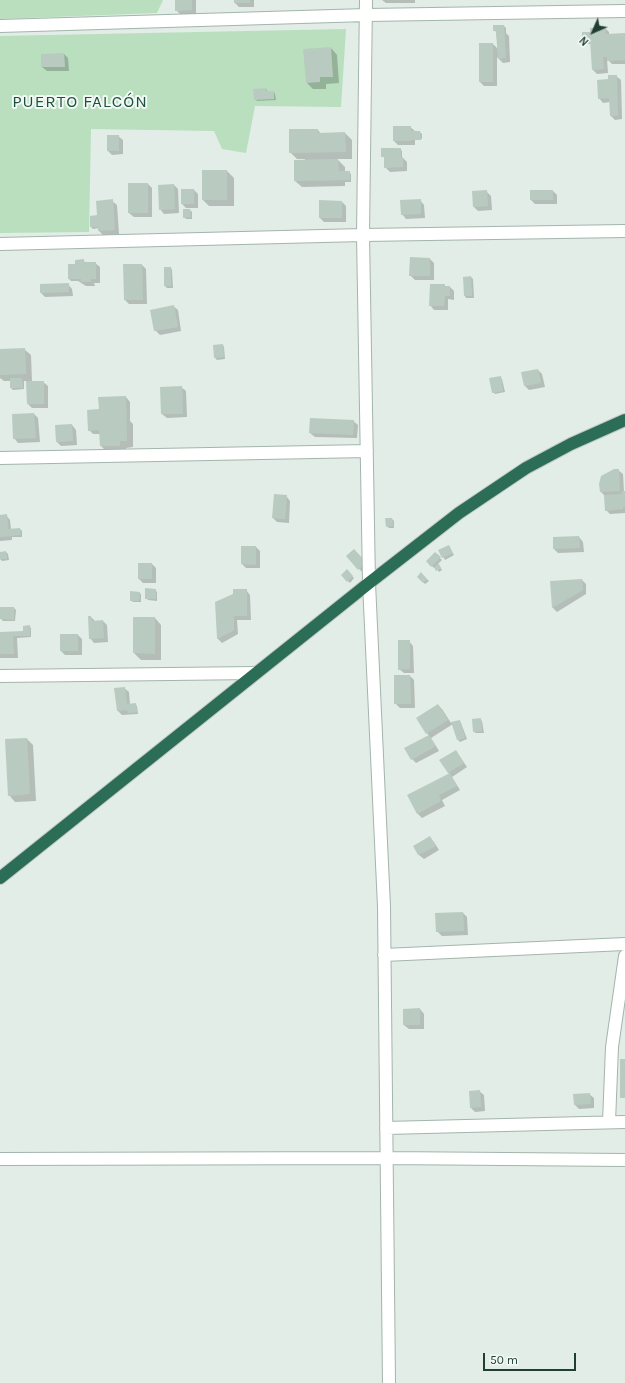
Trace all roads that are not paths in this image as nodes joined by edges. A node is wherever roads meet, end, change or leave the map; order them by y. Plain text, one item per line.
1 (366, 0) edge
2 (625, 11) edge
3 (367, 15) junction
4 (0, 26) edge
5 (625, 231) edge
6 (362, 235) junction
7 (0, 244) edge
8 (625, 420) edge
9 (367, 451) junction
10 (0, 458) edge
11 (369, 582) junction
12 (256, 673) junction
13 (0, 676) edge
14 (0, 878) edge
15 (625, 944) edge
16 (384, 955) junction
17 (625, 956) edge
18 (609, 1122) junction
19 (625, 1122) edge
20 (386, 1128) junction
21 (386, 1158) junction
22 (0, 1159) edge
23 (625, 1160) edge
24 (389, 1383) edge

1 - 3 street
2 - 3 street
3 - 4 street
3 - 6 street
5 - 6 street
6 - 7 street
6 - 9 street
8 - 11 highway
9 - 10 street
9 - 11 street
11 - 12 highway
11 - 16 street
12 - 13 street
12 - 14 highway
15 - 16 street
16 - 20 street
17 - 18 street
18 - 19 street
18 - 20 street
20 - 21 street
21 - 22 street
21 - 23 street
21 - 24 street

